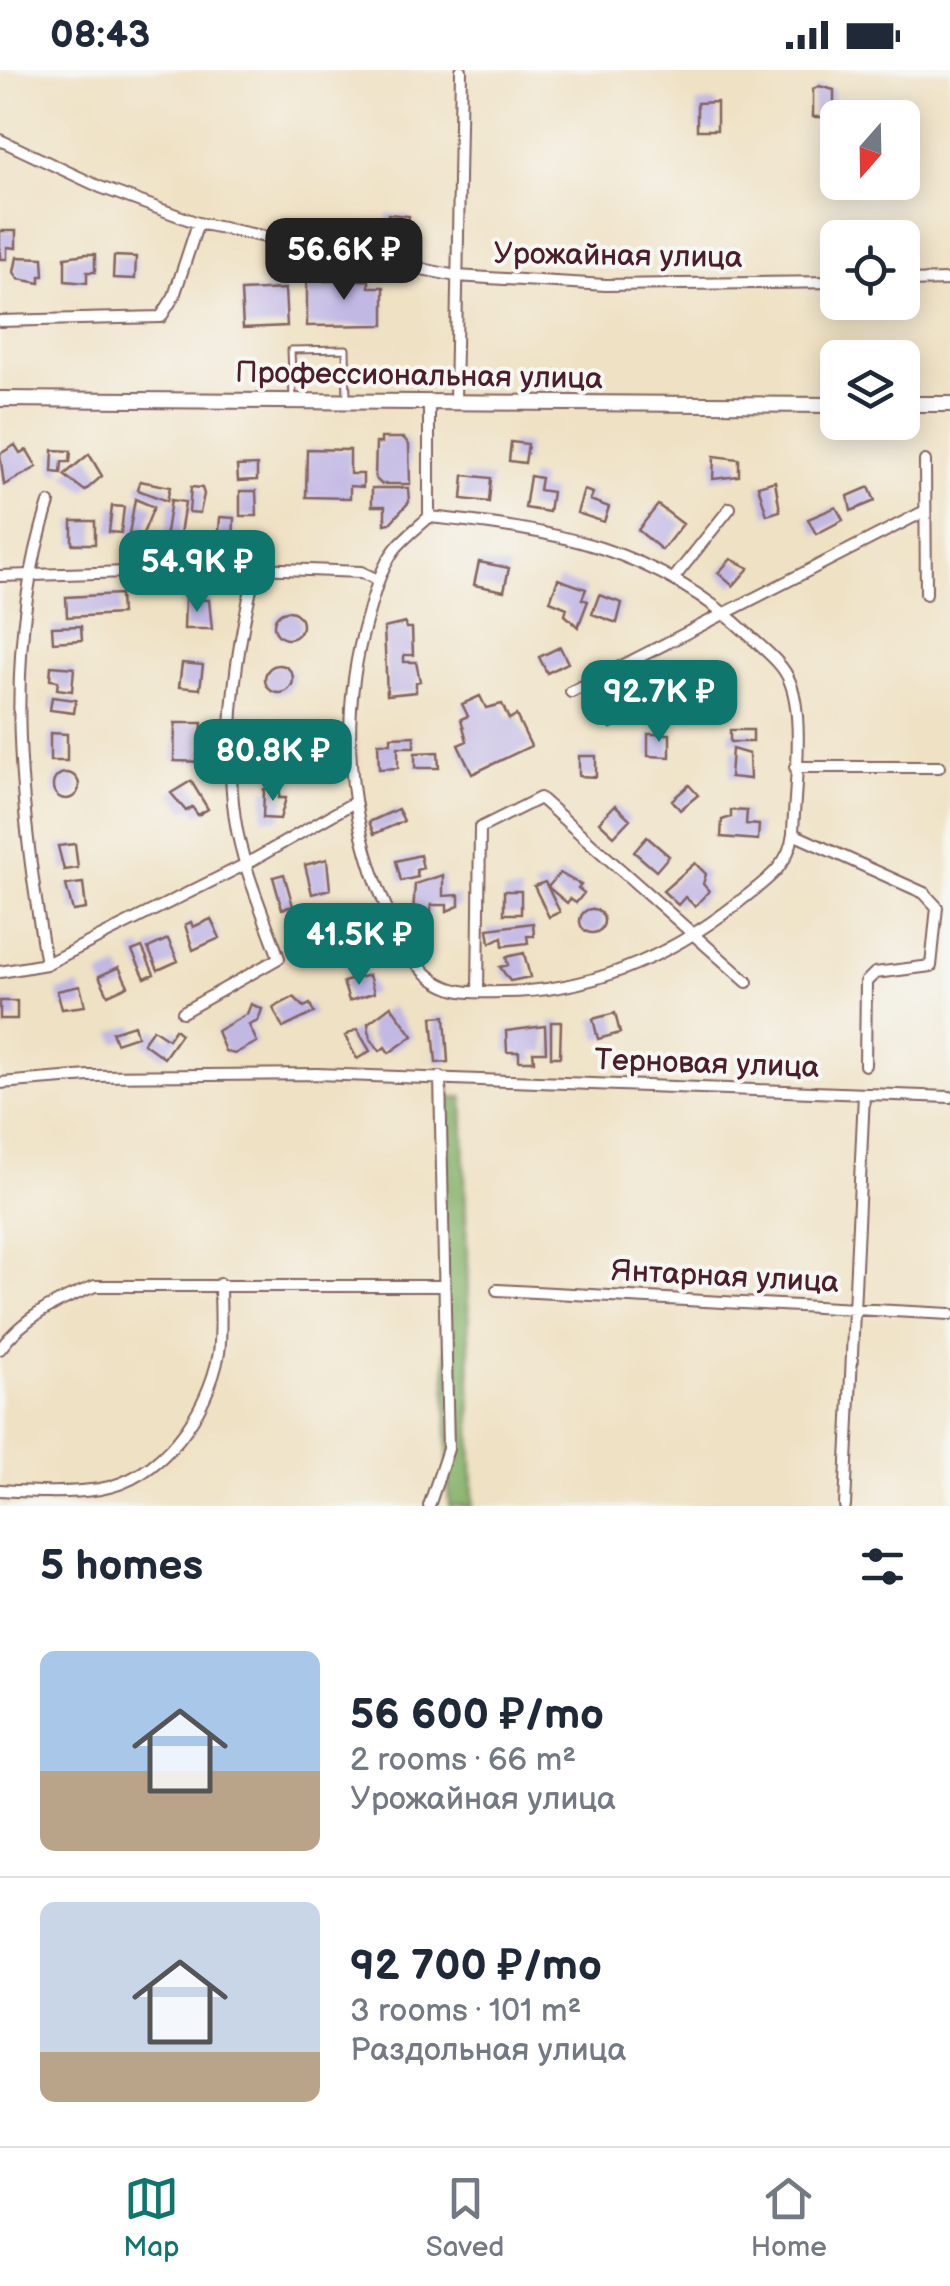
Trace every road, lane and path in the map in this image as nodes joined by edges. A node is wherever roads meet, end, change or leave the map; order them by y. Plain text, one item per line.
1 (461, 70) edge
2 (0, 140) edge
3 (198, 223) junction
4 (456, 276) junction
5 (950, 280) edge
6 (920, 281) edge
7 (820, 282) edge
8 (0, 321) edge
9 (0, 400) edge
10 (293, 401) junction
11 (346, 401) junction
12 (429, 402) junction
13 (455, 402) junction
14 (820, 404) edge
15 (920, 404) edge
16 (950, 404) edge
17 (925, 461) dead end
18 (48, 503) dead end
19 (730, 508) dead end
20 (925, 510) junction
21 (429, 517) junction
22 (256, 568) junction
23 (0, 576) edge
24 (30, 576) junction
25 (674, 578) junction
26 (378, 580) junction
27 (926, 594) dead end
28 (725, 612) junction
29 (571, 692) dead end
30 (795, 767) junction
31 (939, 767) dead end
32 (353, 803) junction
33 (793, 834) junction
34 (246, 864) junction
35 (695, 934) junction
36 (46, 964) junction
37 (0, 972) edge
38 (746, 982) dead end
39 (478, 992) junction
40 (182, 1012) dead end
41 (865, 1064) dead end
42 (440, 1077) junction
43 (0, 1083) edge
44 (864, 1094) junction
45 (950, 1097) edge
46 (220, 1284) junction
47 (445, 1286) junction
48 (497, 1290) dead end
49 (856, 1308) junction
50 (950, 1314) edge
51 (0, 1350) edge
52 (0, 1490) edge
53 (429, 1506) edge
54 (846, 1506) edge

1 - 4 street
2 - 3 street, Урожайная улица
3 - 4 street, Урожайная улица
3 - 8 street
4 - 7 street, Урожайная улица
4 - 13 street
5 - 6 street
9 - 10 street, Профессиональная улица
10 - 11 street, Профессиональная улица
10 - 11 lane
11 - 12 street, Профессиональная улица
12 - 13 street, Профессиональная улица
12 - 21 street
13 - 14 street, Профессиональная улица
15 - 16 street
17 - 20 street
18 - 24 street
19 - 25 street
20 - 27 street
20 - 28 street
21 - 25 street
21 - 26 street
22 - 24 street
22 - 26 street
22 - 34 street
23 - 24 street
24 - 36 street
25 - 28 street
26 - 32 street
28 - 29 street
28 - 30 street
30 - 31 street
30 - 33 street
32 - 34 street
32 - 39 street
33 - 35 street
33 - 41 street
34 - 36 street
34 - 40 street
35 - 38 street
35 - 39 street
35 - 39 street
36 - 37 street
42 - 43 street, Терновая улица
42 - 44 street, Терновая улица
42 - 47 street
44 - 45 street, Терновая улица
44 - 49 street
46 - 47 street
46 - 51 street
46 - 52 street
47 - 53 street
48 - 49 street, Янтарная улица
49 - 50 street, Янтарная улица
49 - 54 street

